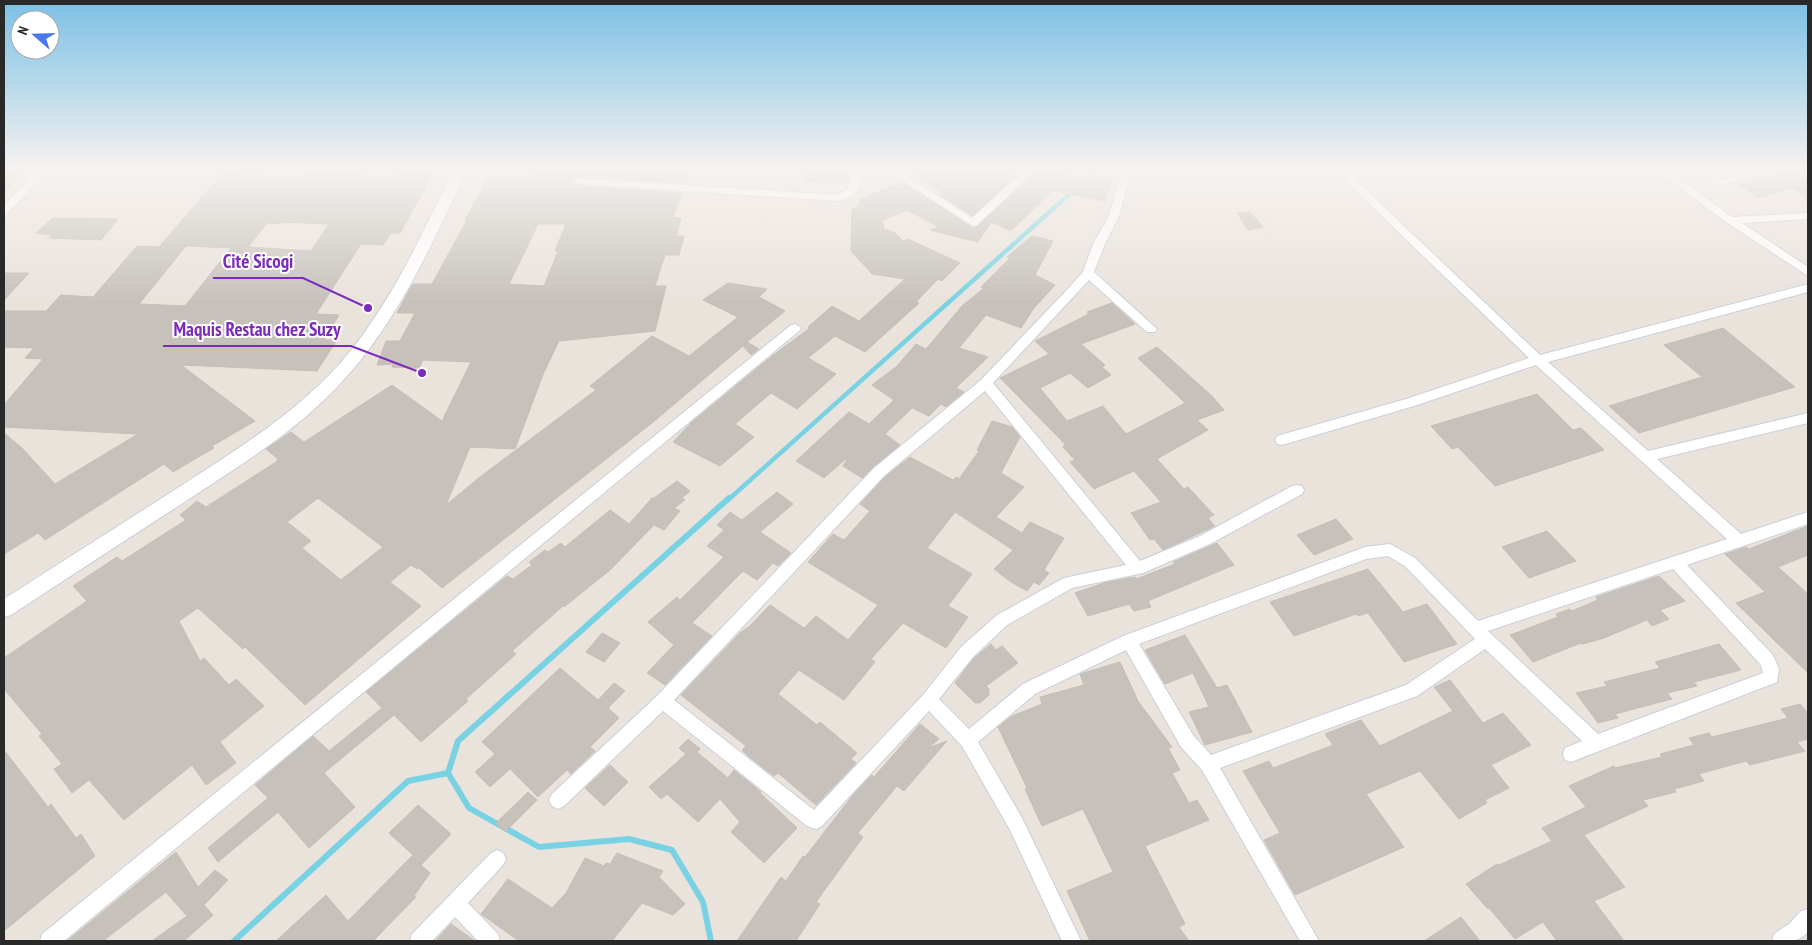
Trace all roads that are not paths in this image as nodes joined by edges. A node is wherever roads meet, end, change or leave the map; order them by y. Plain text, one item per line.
1 (438, 214) edge
2 (959, 214) edge
3 (983, 214) edge
4 (1115, 214) edge
5 (1385, 214) edge
6 (1722, 214) edge
7 (1808, 216) edge
8 (1730, 220) junction
9 (1808, 272) edge
10 (1088, 273) junction
11 (1808, 288) edge
12 (795, 328) dead end
13 (1151, 328) dead end
14 (1538, 360) junction
15 (986, 383) junction
16 (1808, 418) edge
17 (1282, 440) dead end
18 (1645, 457) junction
19 (1297, 490) dead end
20 (1808, 518) edge
21 (1739, 541) junction
22 (1675, 562) junction
23 (1138, 569) junction
24 (4, 609) edge
25 (1481, 634) junction
26 (1129, 640) junction
27 (929, 700) junction
28 (663, 701) junction
29 (968, 740) junction
30 (1596, 743) junction
31 (1571, 754) dead end
32 (1208, 764) junction
33 (558, 800) dead end
34 (498, 859) dead end
35 (456, 904) junction
36 (1808, 918) edge
37 (48, 941) edge
38 (419, 941) edge
39 (491, 941) edge
40 (1072, 941) edge
41 (1310, 941) edge
42 (1781, 941) edge

1 - 24 street
2 - 3 street
4 - 10 street
5 - 14 street
6 - 8 street
7 - 8 street
8 - 9 street
10 - 13 street
10 - 15 street
11 - 14 street
12 - 37 street
14 - 17 street
14 - 18 street
15 - 23 street
15 - 28 street
16 - 18 street
18 - 21 street
19 - 23 street
20 - 21 street
21 - 22 street
22 - 25 street
22 - 30 street
23 - 27 street
25 - 26 street
25 - 30 street
25 - 32 street
26 - 29 street
26 - 32 street
27 - 28 street
27 - 29 street
28 - 33 street
29 - 40 street
30 - 31 street
32 - 41 street
34 - 35 street
35 - 38 street
35 - 39 street
36 - 42 street

